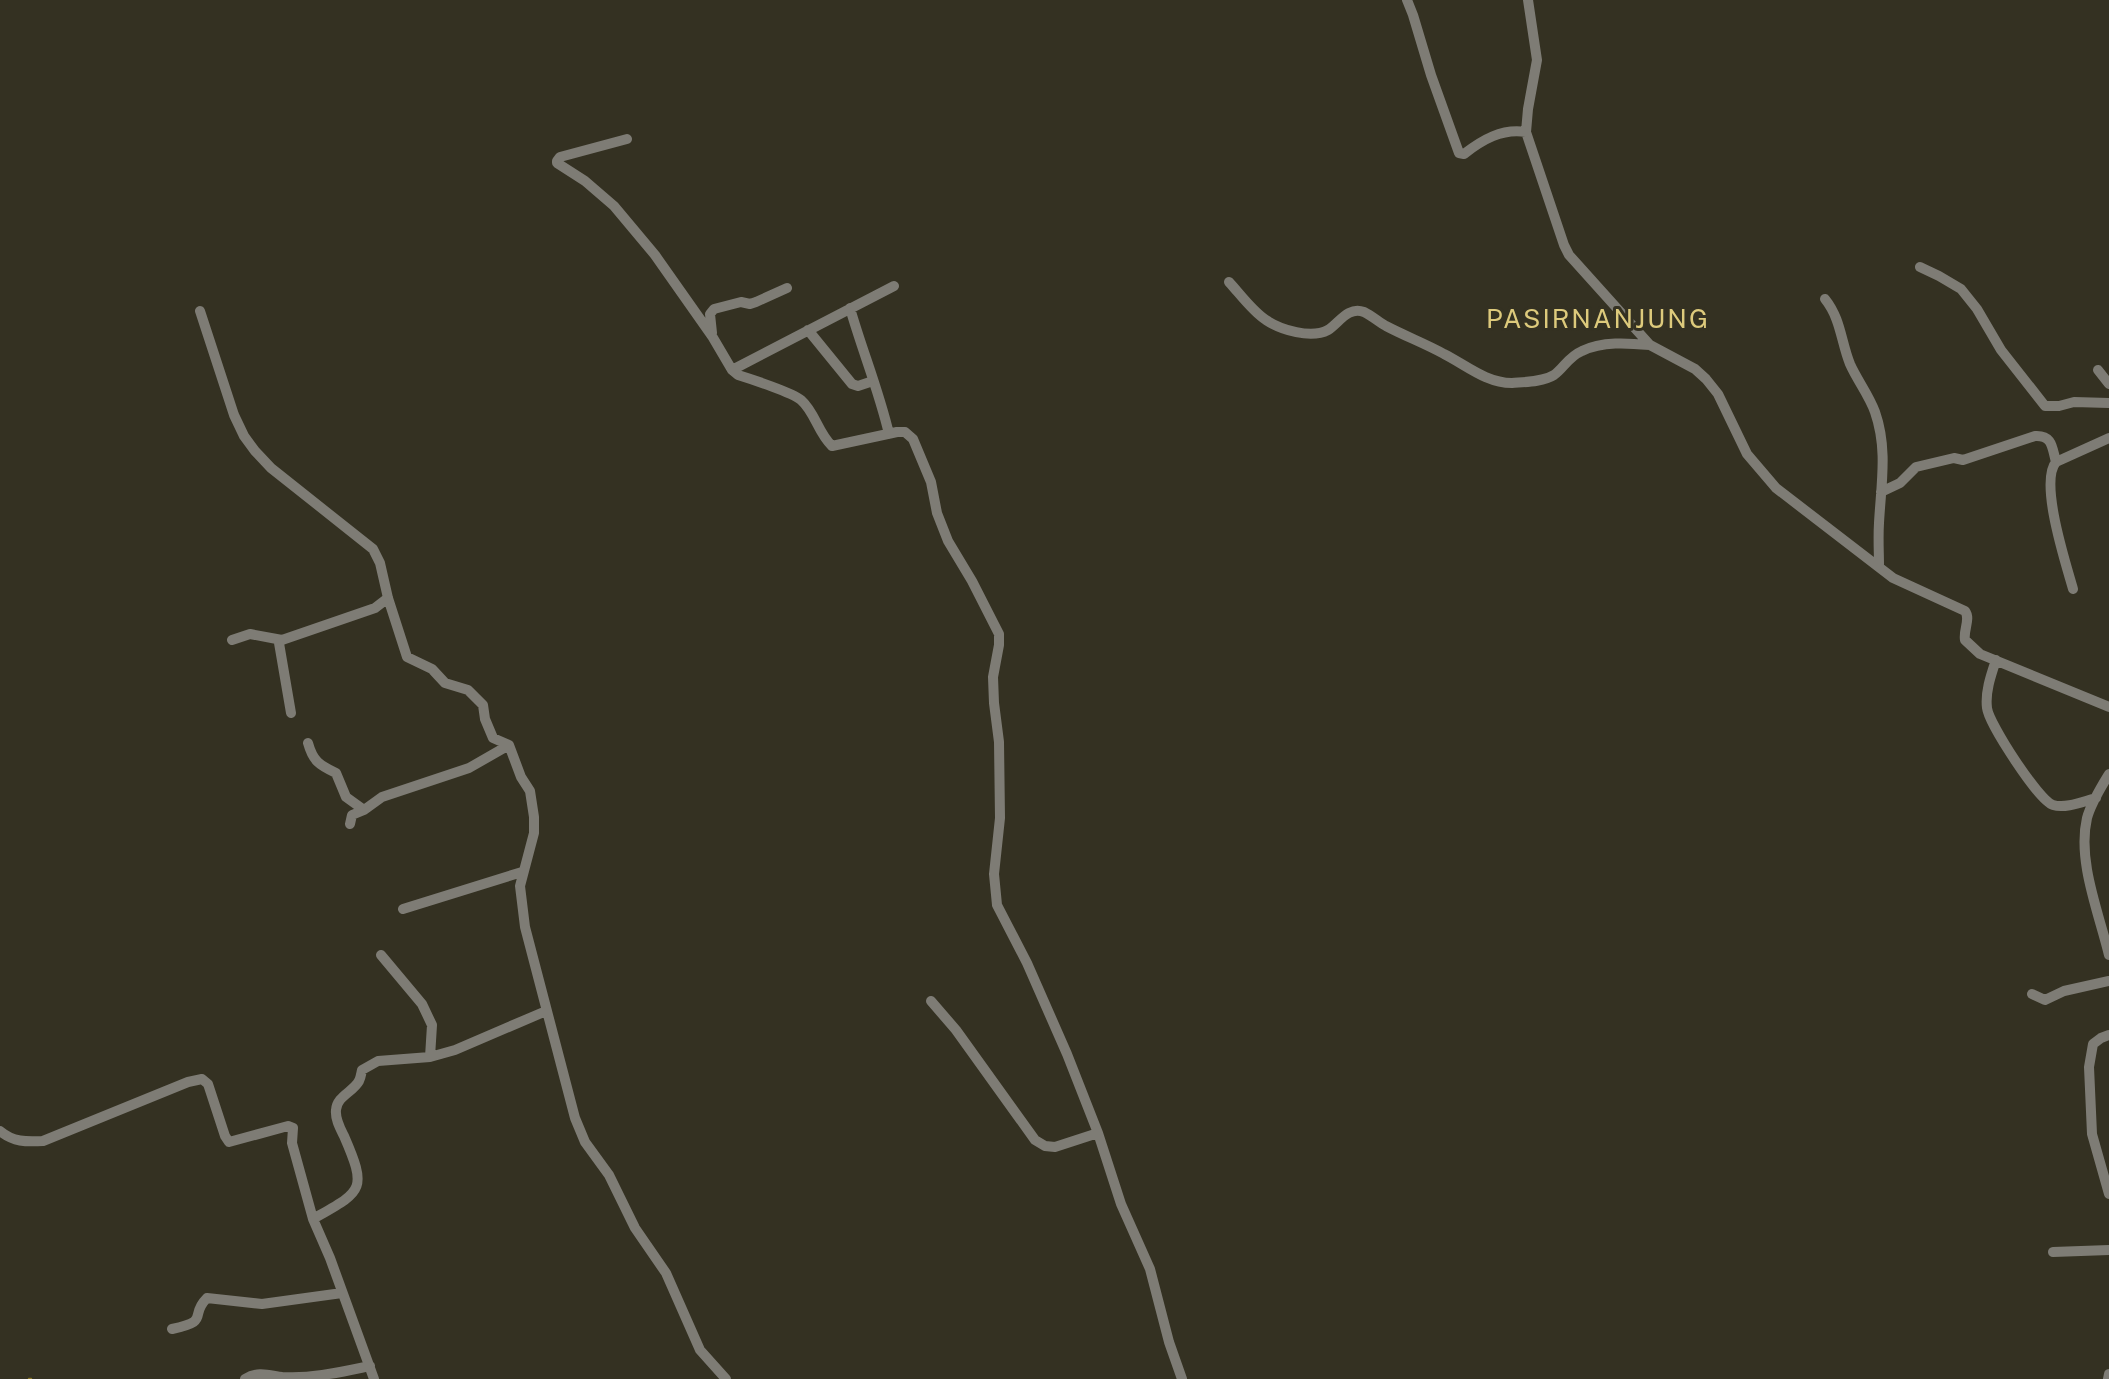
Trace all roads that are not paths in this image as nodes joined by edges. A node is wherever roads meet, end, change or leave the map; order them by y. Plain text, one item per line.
1 (1406, 0) edge
2 (1528, 0) edge
3 (1526, 132) junction
4 (627, 139) dead end
5 (1920, 267) dead end
6 (1229, 282) dead end
7 (894, 286) dead end
8 (787, 288) dead end
9 (1825, 299) dead end
10 (850, 308) junction
11 (200, 311) dead end
12 (808, 330) junction
13 (712, 336) junction
14 (1650, 345) junction
15 (732, 370) junction
16 (2098, 370) dead end
17 (873, 381) junction
18 (2109, 384) edge
19 (2109, 403) edge
20 (889, 434) junction
21 (2107, 439) edge
22 (2109, 452) edge
23 (2056, 462) junction
24 (1881, 492) junction
25 (1879, 566) junction
26 (2073, 589) dead end
27 (388, 598) junction
28 (232, 640) dead end
29 (282, 640) junction
30 (1996, 660) junction
31 (2109, 707) edge
32 (291, 712) dead end
33 (308, 743) dead end
34 (509, 745) junction
35 (2109, 774) edge
36 (2096, 798) junction
37 (364, 810) junction
38 (350, 824) dead end
39 (522, 872) junction
40 (403, 909) dead end
41 (381, 955) dead end
42 (2109, 955) edge
43 (2109, 981) edge
44 (2032, 994) dead end
45 (931, 1001) dead end
46 (546, 1011) junction
47 (2109, 1035) edge
48 (430, 1057) junction
49 (0, 1131) edge
50 (1098, 1133) junction
51 (2109, 1194) edge
52 (313, 1219) junction
53 (2109, 1250) edge
54 (2053, 1252) dead end
55 (342, 1293) junction
56 (172, 1329) dead end
57 (369, 1366) junction
58 (2109, 1374) edge
59 (245, 1379) edge
60 (374, 1379) edge
61 (726, 1379) edge
62 (1182, 1379) edge
63 (2108, 1379) edge

1 - 3 street
2 - 3 street
3 - 14 street
4 - 13 street
5 - 19 street
6 - 14 street
7 - 10 street
8 - 13 street
9 - 24 street
10 - 12 street
10 - 17 street
11 - 27 street
12 - 15 street
12 - 17 street
13 - 15 street
14 - 25 street
15 - 20 street
16 - 18 street
17 - 20 street
20 - 50 street
21 - 22 street
21 - 23 street
23 - 24 street
23 - 26 street
24 - 25 street
25 - 30 street
27 - 29 street
27 - 34 street
28 - 29 street
29 - 32 street
30 - 31 street
30 - 36 street
33 - 37 street
34 - 37 street
34 - 39 street
35 - 36 street
36 - 42 street
37 - 38 street
39 - 40 street
39 - 46 street
41 - 48 street
43 - 44 street
45 - 50 street
46 - 48 street
46 - 61 street
47 - 51 street
48 - 52 street
49 - 52 street
50 - 62 street
52 - 55 street
53 - 54 street
55 - 56 street
55 - 57 street
57 - 59 street
57 - 60 street
58 - 63 street

